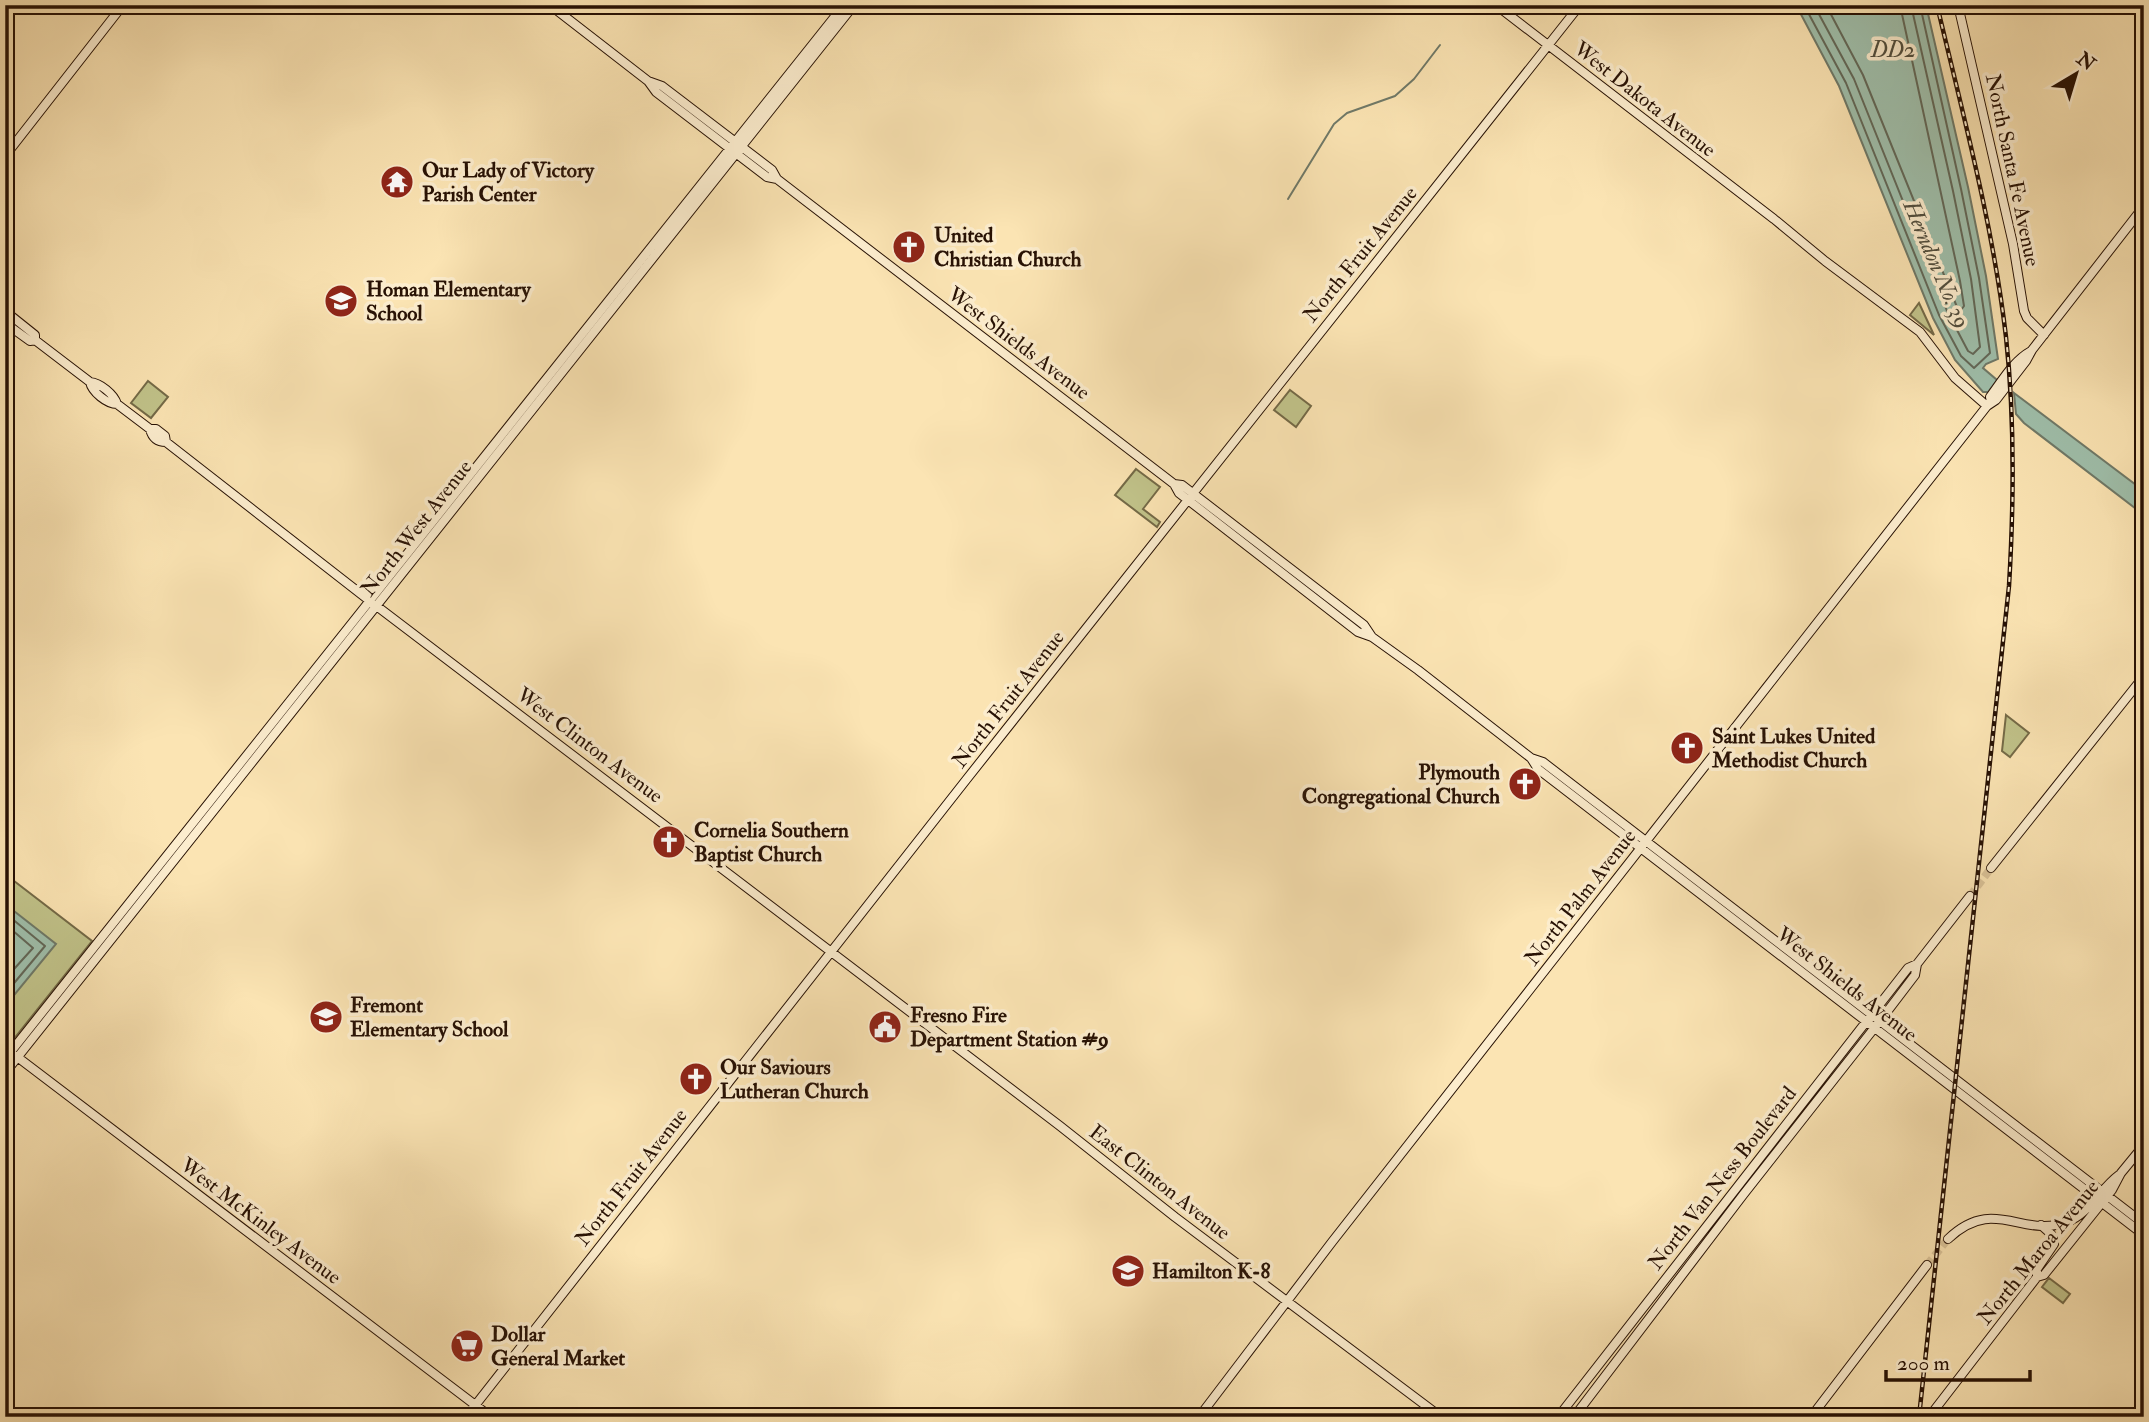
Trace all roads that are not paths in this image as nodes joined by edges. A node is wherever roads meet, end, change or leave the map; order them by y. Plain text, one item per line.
1 (123, 5) edge
2 (550, 5) edge
3 (844, 5) edge
4 (854, 5) edge
5 (1496, 5) edge
6 (1580, 5) edge
7 (1958, 5) edge
8 (1548, 45) junction
9 (732, 144) junction
10 (9, 146) edge
11 (740, 150) junction
12 (5, 156) edge
13 (2144, 206) edge
14 (5, 311) edge
15 (5, 323) edge
16 (2044, 335) junction
17 (35, 340) junction
18 (1991, 401) junction
19 (1190, 497) junction
20 (1244, 544) junction
21 (1279, 559) junction
22 (374, 604) junction
23 (1373, 637) junction
24 (2144, 677) edge
25 (1643, 844) junction
26 (1992, 868) tunnel mouth
27 (1970, 896) tunnel mouth
28 (831, 952) junction
29 (1917, 964) junction
30 (1869, 1019) junction
31 (1877, 1025) junction
32 (11, 1056) edge
33 (5, 1073) edge
34 (1060, 1126) joint
35 (2144, 1145) edge
36 (2101, 1197) junction
37 (2144, 1224) edge
38 (2040, 1225) junction
39 (2144, 1235) edge
40 (1948, 1239) tunnel mouth
41 (1927, 1265) tunnel mouth
42 (2037, 1277) junction
43 (1287, 1302) junction
44 (475, 1405) junction
45 (466, 1417) edge
46 (491, 1417) edge
47 (1199, 1417) edge
48 (1441, 1417) edge
49 (1558, 1417) edge
50 (1574, 1417) edge
51 (1811, 1417) edge
52 (1928, 1417) edge

1 - 10 main road
2 - 9 main road, West Shields Avenue
3 - 9 main road, North West Avenue
4 - 11 main road, North West Avenue
5 - 8 main road, West Dakota Avenue
6 - 8 main road, North Fruit Avenue
7 - 16 main road, North Santa Fe Avenue
8 - 18 main road, West Dakota Avenue
8 - 19 main road, North Fruit Avenue
9 - 11 main road, West Shields Avenue
9 - 22 main road, North West Avenue
10 - 12 main road
11 - 19 main road, West Shields Avenue
11 - 22 main road, North West Avenue
13 - 16 main road, North Palm Avenue
14 - 17 main road, West Clinton Avenue
15 - 17 main road, West Clinton Avenue
16 - 18 main road, North Palm Avenue
17 - 22 main road, West Clinton Avenue
18 - 25 main road, North Palm Avenue
19 - 20 main road, West Shields Avenue
19 - 21 main road, West Shields Avenue
19 - 28 main road, North Fruit Avenue
20 - 21 main road
20 - 23 main road, West Shields Avenue
21 - 23 main road, West Shields Avenue
22 - 28 main road, West Clinton Avenue
22 - 32 main road, North West Avenue
23 - 25 main road, West Shields Avenue
24 - 26 main road
25 - 30 main road, West Shields Avenue
25 - 43 main road, North Palm Avenue
27 - 29 main road, North Van Ness Boulevard
28 - 34 main road, West Clinton Avenue
28 - 44 main road, North Fruit Avenue
29 - 30 main road, North Van Ness Boulevard
29 - 31 main road, North Van Ness Boulevard
30 - 31 main road, West Shields Avenue
30 - 49 main road, North Van Ness Boulevard
31 - 36 main road, West Shields Avenue
31 - 50 main road, North Van Ness Boulevard
32 - 33 main road, North West Avenue
32 - 44 main road, West McKinley Avenue
34 - 43 main road, East Clinton Avenue
35 - 36 main road, North Maroa Avenue
36 - 37 main road, West Shields Avenue
36 - 38 main road
36 - 39 main road, West Shields Avenue
36 - 42 main road, North Maroa Avenue
38 - 40 main road
38 - 42 main road
41 - 51 main road
42 - 52 main road, North Maroa Avenue
43 - 47 main road, North Palm Avenue
43 - 48 main road, East Clinton Avenue
44 - 45 main road, North Fruit Avenue
44 - 46 main road, West McKinley Avenue

